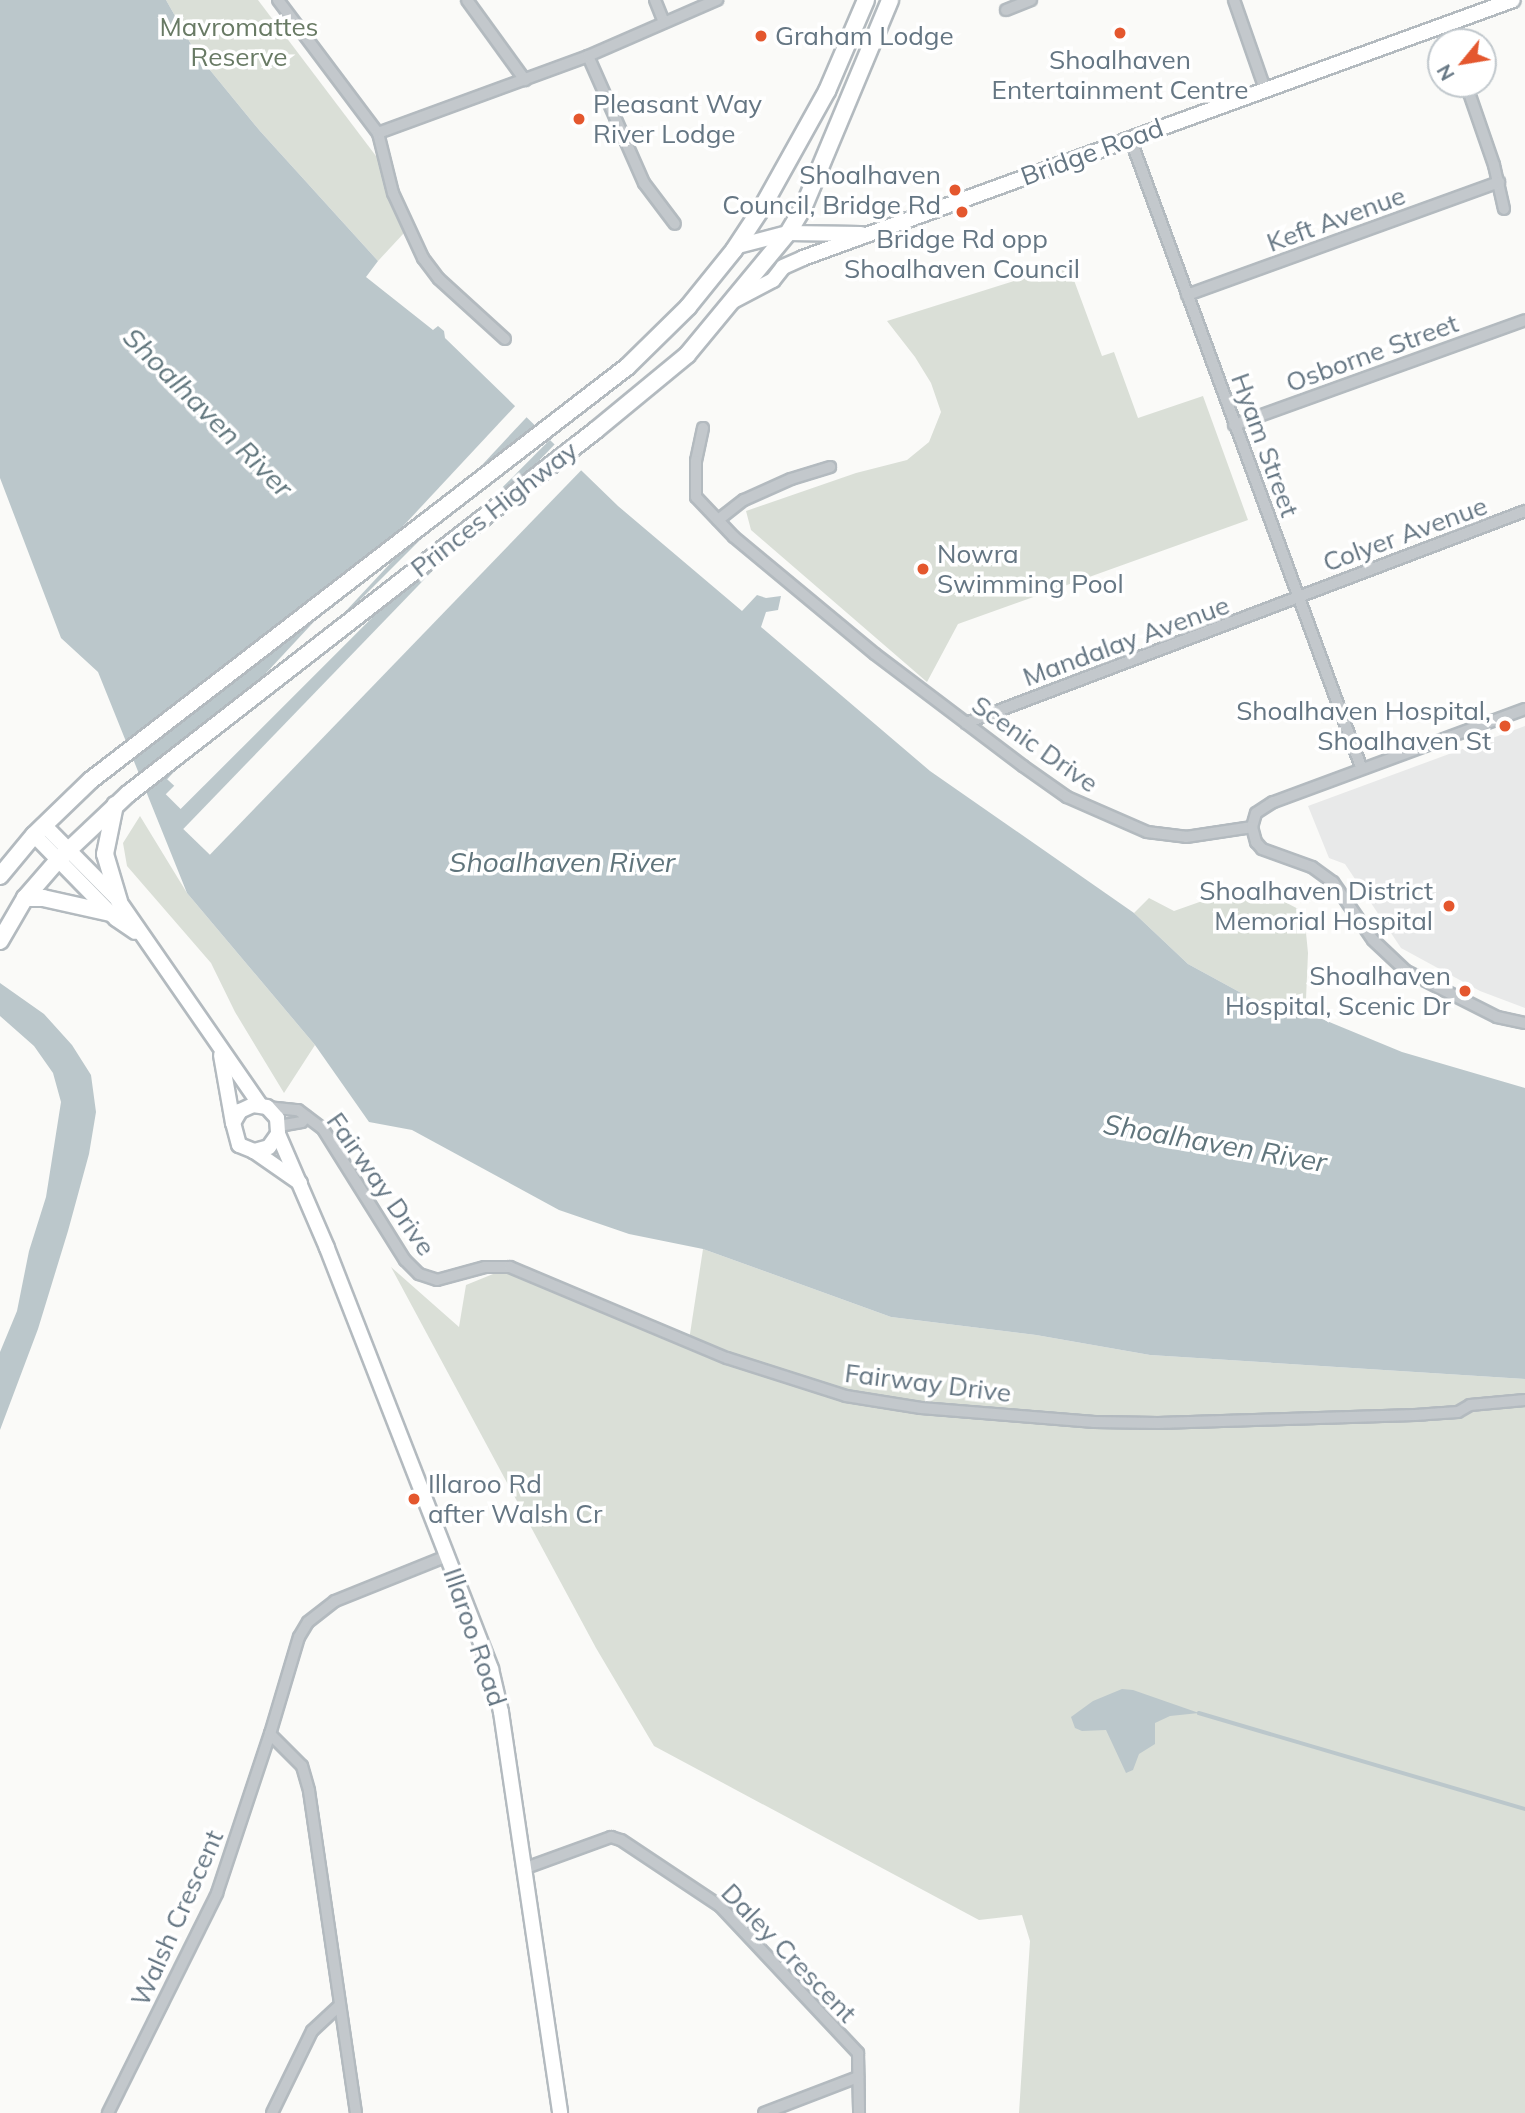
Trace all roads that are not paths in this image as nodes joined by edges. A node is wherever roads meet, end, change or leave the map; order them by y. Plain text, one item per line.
1 (278, 0) edge
2 (467, 0) edge
3 (655, 0) edge
4 (717, 0) edge
5 (866, 0) edge
6 (890, 0) edge
7 (1031, 0) edge
8 (1234, 0) edge
9 (1513, 0) edge
10 (1006, 10) dead end
11 (664, 22) junction
12 (1445, 24) junction
13 (1446, 28) edge
14 (588, 56) junction
15 (525, 80) junction
16 (1265, 89) junction
17 (1471, 98) edge
18 (377, 133) junction
19 (1130, 138) junction
20 (1499, 182) junction
21 (1504, 209) dead end
22 (675, 224) dead end
23 (788, 233) junction
24 (869, 234) junction
25 (738, 246) junction
26 (1187, 295) junction
27 (732, 302) junction
28 (1525, 320) edge
29 (505, 340) dead end
30 (1234, 425) junction
31 (703, 428) dead end
32 (830, 467) dead end
33 (1525, 512) edge
34 (718, 520) junction
35 (1299, 596) junction
36 (1525, 709) edge
37 (966, 723) junction
38 (1361, 767) junction
39 (115, 805) junction
40 (1252, 827) junction
41 (39, 830) junction
42 (63, 854) junction
43 (0, 876) edge
44 (25, 898) junction
45 (115, 907) junction
46 (0, 941) edge
47 (1525, 1023) edge
48 (220, 1050) junction
49 (264, 1106) junction
50 (306, 1116) junction
51 (233, 1123) junction
52 (279, 1130) junction
53 (254, 1151) junction
54 (301, 1184) junction
55 (1525, 1400) edge
56 (447, 1556) junction
57 (270, 1734) junction
58 (523, 1869) junction
59 (340, 2005) junction
60 (858, 2077) junction
61 (108, 2113) edge
62 (272, 2113) edge
63 (356, 2113) edge
64 (560, 2113) edge
65 (764, 2113) edge
66 (859, 2113) edge

1 - 18 street
2 - 15 street
3 - 11 street
4 - 11 street
5 - 25 highway, Princes Highway
6 - 23 highway, Princes Highway
7 - 10 street
8 - 16 street
9 - 12 main road, Bridge Road
11 - 14 street
12 - 13 street
12 - 16 main road, Bridge Road
14 - 15 street
14 - 22 street
15 - 18 street
16 - 19 main road, Bridge Road
17 - 20 street
18 - 29 street
19 - 24 main road, Bridge Road
19 - 26 street, Hyam Street
20 - 21 street
20 - 26 street, Keft Avenue
23 - 24 main road, Bridge Road
23 - 25 main road, Bridge Road
23 - 27 highway, Princes Highway
24 - 27 main road, Bridge Road
25 - 41 highway, Princes Highway
26 - 30 street, Hyam Street
27 - 39 highway, Princes Highway
28 - 30 street, Osborne Street
30 - 35 street, Hyam Street
31 - 34 street, Scenic Drive
32 - 34 street
33 - 35 street, Colyer Avenue
34 - 37 street, Scenic Drive
35 - 37 street, Mandalay Avenue
35 - 38 street, Hyam Street
36 - 38 street
37 - 40 street, Scenic Drive
38 - 40 street
39 - 42 highway, Princes Highway
39 - 45 highway
40 - 47 street
41 - 42 main road, Illaroo Road
41 - 43 highway, Princes Highway
42 - 44 highway, Princes Highway
42 - 45 main road, Illaroo Road
44 - 45 highway
44 - 46 highway, Princes Highway
45 - 48 main road, Illaroo Road
48 - 49 main road, Illaroo Road
48 - 51 main road, Illaroo Road
49 - 50 street, Fairway Drive
49 - 51 main road
49 - 52 main road, Illaroo Road
50 - 52 street, Fairway Drive
50 - 55 street, Fairway Drive
51 - 53 main road, Illaroo Road
52 - 53 main road
52 - 54 main road, Illaroo Road
53 - 54 main road, Illaroo Road
54 - 56 main road, Illaroo Road
56 - 57 street, Walsh Crescent
56 - 58 main road, Illaroo Road
57 - 59 street
57 - 61 street, Walsh Crescent
58 - 60 street, Daley Crescent
58 - 64 main road, Illaroo Road
59 - 62 street
59 - 63 street
60 - 65 street
60 - 66 street, Daley Crescent

